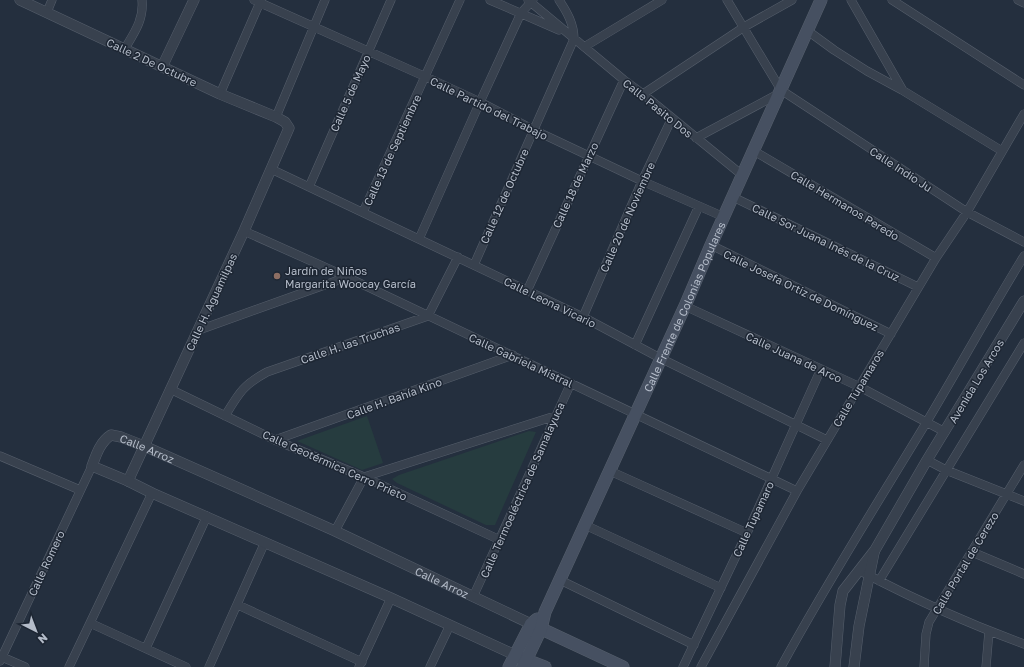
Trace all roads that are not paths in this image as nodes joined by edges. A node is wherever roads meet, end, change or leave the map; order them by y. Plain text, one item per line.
1 (20, 0) edge
2 (52, 0) edge
3 (142, 0) edge
4 (194, 0) edge
5 (325, 0) edge
6 (391, 0) edge
7 (460, 0) edge
8 (490, 0) edge
9 (559, 0) edge
10 (662, 0) edge
11 (727, 0) edge
12 (792, 0) edge
13 (821, 0) edge
14 (852, 0) edge
15 (892, 0) edge
16 (1018, 0) edge
17 (258, 1) edge
18 (530, 1) edge
19 (1024, 3) edge
20 (47, 12) junction
21 (521, 13) junction
22 (314, 27) junction
23 (744, 28) junction
24 (808, 31) junction
25 (567, 33) junction
26 (574, 39) junction
27 (584, 47) junction
28 (124, 50) junction
29 (369, 51) junction
30 (162, 67) junction
31 (426, 77) junction
32 (624, 80) junction
33 (1024, 85) edge
34 (902, 90) junction
35 (780, 92) junction
36 (220, 94) junction
37 (642, 94) junction
38 (480, 102) junction
39 (1024, 114) edge
40 (276, 117) junction
41 (672, 118) junction
42 (285, 122) joint
43 (534, 130) junction
44 (696, 138) junction
45 (754, 151) junction
46 (1002, 151) junction
47 (589, 155) junction
48 (271, 169) junction
49 (742, 175) junction
50 (642, 181) junction
51 (309, 187) junction
52 (733, 197) junction
53 (699, 206) junction
54 (363, 212) junction
55 (966, 212) junction
56 (724, 216) junction
57 (244, 231) junction
58 (419, 239) junction
59 (1024, 242) edge
60 (710, 245) junction
61 (1024, 256) edge
62 (458, 257) junction
63 (936, 258) junction
64 (474, 265) junction
65 (347, 277) junction
66 (918, 288) junction
67 (527, 291) junction
68 (1024, 301) edge
69 (685, 306) junction
70 (428, 316) junction
71 (583, 317) junction
72 (199, 330) junction
73 (891, 334) junction
74 (1024, 343) edge
75 (635, 345) junction
76 (513, 355) junction
77 (660, 358) junction
78 (821, 370) junction
79 (571, 383) junction
80 (860, 387) junction
81 (170, 389) junction
82 (636, 415) junction
83 (225, 416) junction
84 (555, 416) junction
85 (926, 422) junction
86 (796, 424) junction
87 (945, 432) junction
88 (276, 440) junction
89 (827, 440) junction
90 (144, 446) junction
91 (0, 456) edge
92 (927, 460) junction
93 (1024, 465) edge
94 (92, 466) junction
95 (946, 470) junction
96 (610, 471) junction
97 (364, 477) junction
98 (772, 478) junction
99 (128, 481) junction
100 (80, 490) junction
101 (797, 491) junction
102 (152, 493) junction
103 (1007, 494) junction
104 (1024, 501) edge
105 (207, 516) junction
106 (586, 525) junction
107 (335, 531) junction
108 (747, 533) junction
109 (500, 540) junction
110 (265, 542) junction
111 (875, 550) junction
112 (972, 552) junction
113 (860, 570) junction
114 (1024, 574) edge
115 (869, 576) junction
116 (560, 580) junction
117 (879, 581) junction
118 (721, 588) junction
119 (473, 597) junction
120 (391, 598) junction
121 (238, 605) junction
122 (937, 609) junction
123 (90, 623) junction
124 (450, 625) junction
125 (536, 626) junction
126 (989, 631) junction
127 (1024, 644) edge
128 (694, 645) junction
129 (146, 648) junction
130 (515, 655) junction
131 (1, 659) edge
132 (524, 663) edge
133 (360, 664) edge
134 (25, 667) edge
135 (69, 667) edge
136 (186, 667) edge
137 (209, 667) edge
138 (430, 667) edge
139 (509, 667) edge
140 (545, 667) edge
141 (622, 667) edge
142 (684, 667) edge
143 (700, 667) edge
144 (781, 667) edge
145 (835, 667) edge
146 (854, 667) edge
147 (924, 667) edge
148 (986, 667) edge

1 - 20 street, Calle 2 De Octubre
2 - 20 street
3 - 28 street
4 - 30 street
5 - 22 street
6 - 29 street, Calle 5 de Mayo
7 - 31 street, Calle 13 de Septiembre
8 - 21 street
9 - 26 street
10 - 27 street
11 - 23 street
12 - 23 street
13 - 24 main road, Calle Frente de Colonias Populares
14 - 34 street
15 - 33 street
16 - 19 street
17 - 22 street, Calle Partido del Trabajo
17 - 36 street
18 - 21 street
18 - 25 street, Calle Pasito Dos
20 - 28 street, Calle 2 De Octubre
21 - 25 street
21 - 38 street
22 - 29 street, Calle Partido del Trabajo
22 - 40 street
23 - 35 street
23 - 37 street
24 - 34 street
24 - 35 main road, Calle Frente de Colonias Populares
25 - 26 street, Calle Pasito Dos
26 - 27 street, Calle Pasito Dos
26 - 43 street, Calle 12 de Octubre
27 - 32 street, Calle Pasito Dos
28 - 30 street, Calle 2 De Octubre
29 - 31 street, Calle Partido del Trabajo
29 - 51 street, Calle 5 de Mayo
30 - 36 street, Calle 2 De Octubre
31 - 38 street, Calle Partido del Trabajo
31 - 54 street, Calle 13 de Septiembre
32 - 37 street, Calle Pasito Dos
32 - 47 street, Calle 18 de Marzo
34 - 46 street
35 - 44 street
35 - 45 main road, Calle Frente de Colonias Populares
35 - 55 street, Calle Indio Ju
36 - 40 street, Calle 2 De Octubre
37 - 41 street, Calle Pasito Dos
38 - 43 street, Calle Partido del Trabajo
38 - 58 street
39 - 46 street, Calle Tupamaros
40 - 42 street, Calle 2 De Octubre
41 - 44 street, Calle Pasito Dos
41 - 50 street, Calle 20 de Noviembre
42 - 48 street, Calle H. Aguamilpas
43 - 47 street, Calle Partido del Trabajo
43 - 64 street, Calle 12 de Octubre
44 - 49 street, Calle Pasito Dos
45 - 49 main road, Calle Frente de Colonias Populares
45 - 63 street, Calle Hermanos Peredo
46 - 55 street, Calle Tupamaros
47 - 50 street, Calle Partido del Trabajo
47 - 67 street, Calle 18 de Marzo
48 - 51 street, Calle Leona Vicario
48 - 57 street, Calle H. Aguamilpas
49 - 52 main road, Calle Frente de Colonias Populares
50 - 53 street, Calle Partido del Trabajo
50 - 71 street, Calle 20 de Noviembre
51 - 54 street, Calle Leona Vicario
52 - 56 main road, Calle Frente de Colonias Populares
52 - 66 street, Calle Sor Juana Inés de la Cruz
53 - 56 street, Calle Partido del Trabajo
53 - 75 street
54 - 58 street, Calle Leona Vicario
55 - 59 street, Calle Indio Ju
55 - 63 street, Calle Tupamaros
56 - 60 main road, Calle Frente de Colonias Populares
57 - 65 street, Calle Gabriela Mistral
57 - 72 street, Calle H. Aguamilpas
58 - 62 street, Calle Leona Vicario
60 - 69 main road, Calle Frente de Colonias Populares
60 - 73 street, Calle Josefa Ortiz de Domínguez
61 - 85 street
62 - 64 street, Calle Leona Vicario
62 - 70 street
63 - 66 street, Calle Tupamaros
64 - 67 street, Calle Leona Vicario
65 - 70 street, Calle Gabriela Mistral
65 - 72 street
66 - 73 street, Calle Tupamaros
67 - 71 street, Calle Leona Vicario
68 - 87 street, Avenida Los Arcos
69 - 77 main road, Calle Frente de Colonias Populares
69 - 78 street, Calle Juana de Arco
70 - 76 street, Calle Gabriela Mistral
70 - 83 street, Calle H. las Truchas
71 - 75 street, Calle Leona Vicario
72 - 81 street, Calle H. Aguamilpas
73 - 80 street, Calle Tupamaros
74 - 95 street, Avenida Los Arcos
75 - 77 street, Calle Leona Vicario
76 - 79 street, Calle Gabriela Mistral
76 - 88 street, Calle H. Bahía Kino
77 - 82 main road, Calle Frente de Colonias Populares
77 - 86 street, Calle Leona Vicario
78 - 80 street, Calle Juana de Arco
78 - 86 street, Calle Tupamaro
79 - 82 street, Calle Gabriela Mistral
79 - 84 street, Calle Termoeléctrica de Samalayuca
80 - 85 street, Calle Juana de Arco
80 - 89 street, Calle Tupamaros
81 - 83 street, Calle Geotérmica Cerro Prieto
81 - 90 street, Calle H. Aguamilpas
82 - 96 main road, Calle Frente de Colonias Populares
82 - 98 street, Calle Gabriela Mistral
83 - 88 street, Calle Geotérmica Cerro Prieto
84 - 97 street
84 - 109 street, Calle Termoeléctrica de Samalayuca
85 - 87 street, Calle Juana de Arco
85 - 144 street
86 - 89 street, Calle Leona Vicario
86 - 98 street, Calle Tupamaro
87 - 92 street, Avenida Los Arcos
88 - 97 street, Calle Geotérmica Cerro Prieto
89 - 101 street, Calle Tupamaros
90 - 94 street, Calle Arroz
90 - 99 street, Calle H. Aguamilpas
90 - 107 street, Calle Arroz
91 - 100 street
92 - 95 street
92 - 111 street, Avenida Los Arcos
93 - 103 street, Calle Portal de Cerezo
94 - 99 street
94 - 100 street, Calle Romero
95 - 103 street
95 - 117 street, Avenida Los Arcos
96 - 106 main road, Calle Frente de Colonias Populares
96 - 108 street
97 - 107 street
97 - 109 street, Calle Geotérmica Cerro Prieto
98 - 101 street, Calle Gabriela Mistral
98 - 108 street, Calle Tupamaro
99 - 102 street
100 - 131 street, Calle Romero
101 - 143 street, Calle Tupamaros
102 - 105 street
102 - 123 street
103 - 104 street
103 - 112 street, Calle Portal de Cerezo
105 - 110 street
105 - 129 street
106 - 116 main road, Calle Frente de Colonias Populares
106 - 118 street
107 - 119 street, Calle Arroz
108 - 118 street, Calle Tupamaro
109 - 119 street, Calle Termoeléctrica de Samalayuca
110 - 120 street
110 - 121 street
111 - 113 street, Avenida Los Arcos
111 - 115 street, Avenida Los Arcos
112 - 114 street
112 - 122 street, Calle Portal de Cerezo
113 - 115 street
113 - 145 street, Avenida Los Arcos
115 - 117 street
115 - 146 street, Avenida Los Arcos
116 - 125 main road, Calle Frente de Colonias Populares
116 - 128 street
117 - 122 street
118 - 128 street, Calle Tupamaro
119 - 125 street, Calle Arroz
120 - 124 street
120 - 133 street
121 - 133 street
121 - 137 street
122 - 126 street
122 - 147 street, Calle Portal de Cerezo
123 - 129 street
123 - 135 street
124 - 130 street
124 - 138 street
125 - 130 main road, Calle Frente de Colonias Populares
125 - 132 main road, Calle Frente de Colonias Populares
125 - 141 main road, Calle Arroz
126 - 127 street
126 - 148 street
128 - 142 street, Calle Tupamaro
129 - 136 street
130 - 132 main road
130 - 139 main road, Calle Frente de Colonias Populares
131 - 134 street
132 - 140 main road

